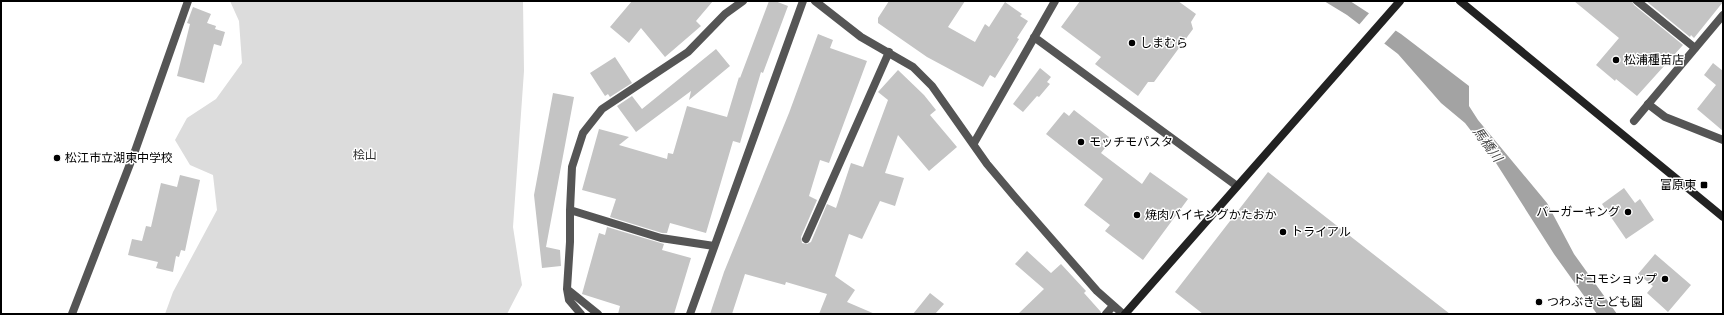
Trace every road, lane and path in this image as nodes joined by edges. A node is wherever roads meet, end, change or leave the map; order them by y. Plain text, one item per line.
1 (188, 1) edge
2 (743, 1) edge
3 (803, 1) edge
4 (815, 1) edge
5 (1055, 1) edge
6 (1460, 1) edge
7 (1637, 1) edge
8 (1399, 2) edge
9 (1723, 15) edge
10 (1034, 37) junction
11 (1695, 48) junction
12 (889, 52) junction
13 (1648, 104) junction
14 (1634, 121) dead end
15 (1723, 140) edge
16 (974, 142) junction
17 (1237, 186) junction
18 (570, 210) junction
19 (1723, 217) edge
20 (806, 239) dead end
21 (714, 246) junction
22 (567, 289) junction
23 (1113, 306) junction
24 (72, 314) edge
25 (581, 314) edge
26 (598, 314) edge
27 (690, 314) edge
28 (1106, 314) edge
29 (1124, 314) edge

1 - 24 street
2 - 18 street
3 - 21 street
4 - 12 street
5 - 10 street
6 - 19 street
7 - 11 street
8 - 17 street
9 - 11 street
10 - 16 street
10 - 17 street
11 - 13 street
12 - 16 street
12 - 20 street
13 - 14 street
13 - 15 street
16 - 23 street
17 - 29 street
18 - 21 street
18 - 22 street
21 - 27 street
22 - 25 street
22 - 26 street
23 - 28 street
23 - 29 street

